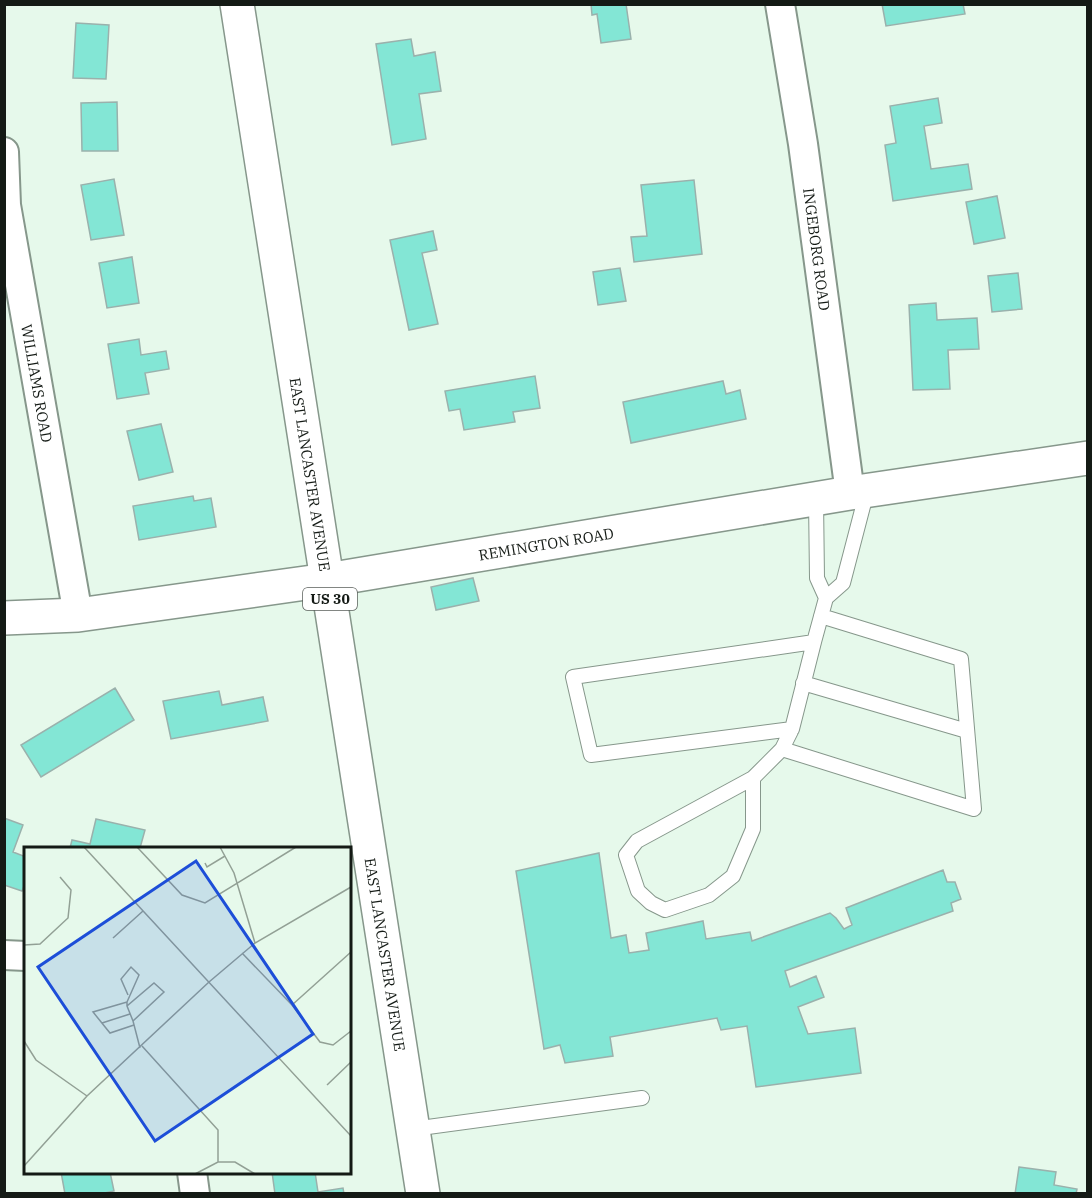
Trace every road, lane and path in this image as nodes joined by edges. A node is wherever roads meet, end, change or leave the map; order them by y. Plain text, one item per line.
1 (237, 4) edge
2 (780, 4) edge
3 (4, 152) edge
4 (5, 205) edge
5 (1088, 458) edge
6 (859, 491) junction
7 (816, 499) junction
8 (327, 580) junction
9 (826, 598) junction
10 (78, 615) junction
11 (821, 616) junction
12 (4, 618) edge
13 (814, 642) junction
14 (803, 683) junction
15 (792, 729) junction
16 (967, 731) junction
17 (782, 749) junction
18 (753, 778) junction
19 (4, 955) edge
20 (24, 956) edge
21 (642, 1098) dead end
22 (412, 1130) junction
23 (192, 1174) edge
24 (195, 1194) edge
25 (423, 1194) edge

1 - 8 main road, EAST LANCASTER AVENUE / US 30
2 - 6 street, INGEBORG ROAD
3 - 4 street, WILLIAMS ROAD
4 - 10 street, WILLIAMS ROAD
5 - 6 main road, REMINGTON ROAD
6 - 7 main road, REMINGTON ROAD
6 - 9 lane
7 - 8 main road, REMINGTON ROAD
7 - 9 lane
8 - 10 main road, REMINGTON ROAD
8 - 22 main road, EAST LANCASTER AVENUE / US 30
9 - 11 lane
10 - 12 main road, REMINGTON ROAD
11 - 13 lane
11 - 16 lane
13 - 14 lane
13 - 15 lane
14 - 15 lane
14 - 16 lane
15 - 17 lane
16 - 17 lane
17 - 18 lane
18 - 18 lane
19 - 20 street
21 - 22 lane
22 - 25 main road, EAST LANCASTER AVENUE / US 30
23 - 24 street

